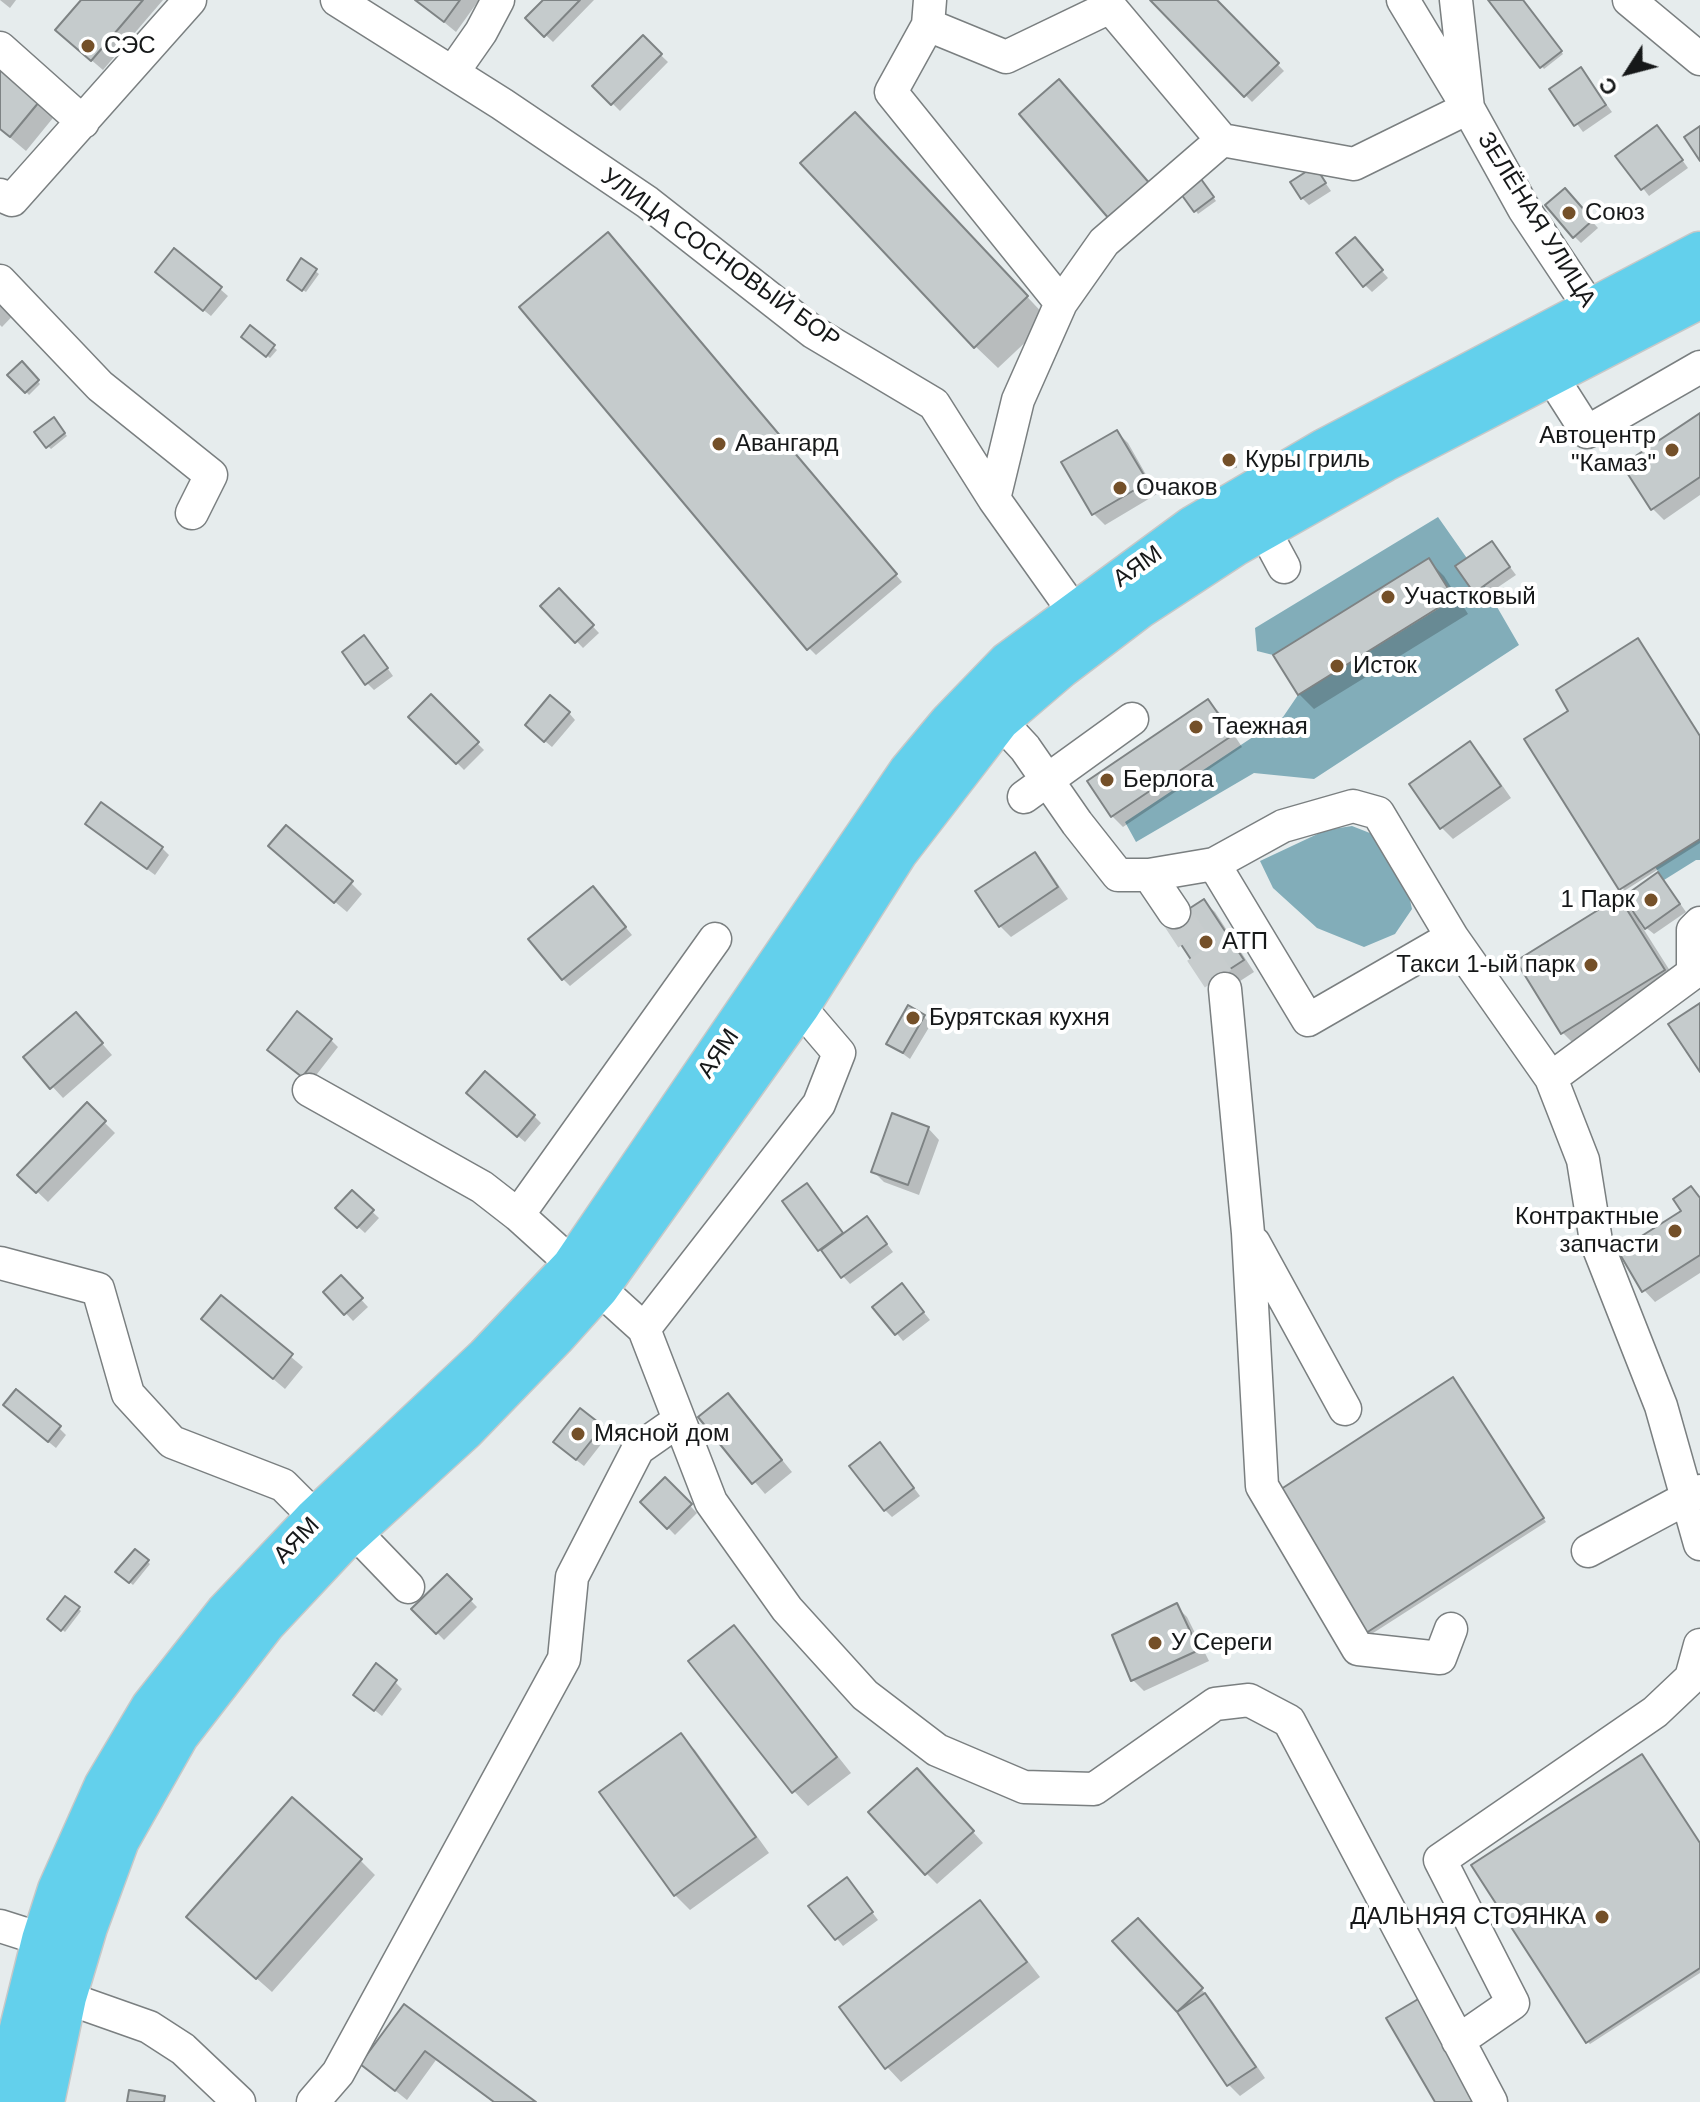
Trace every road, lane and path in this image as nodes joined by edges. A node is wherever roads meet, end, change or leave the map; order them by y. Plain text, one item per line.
1 (190, 0) edge
2 (337, 0) edge
3 (498, 0) edge
4 (1403, 0) edge
5 (1456, 0) edge
6 (1629, 0) edge
7 (929, 12) edge
8 (0, 48) edge
9 (1700, 59) edge
10 (453, 72) junction
11 (1468, 108) junction
12 (83, 122) junction
13 (1222, 140) junction
14 (0, 195) edge
15 (1700, 254) edge
16 (0, 281) edge
17 (1700, 296) edge
18 (1061, 303) junction
19 (1602, 326) junction
20 (1700, 367) edge
21 (1550, 374) junction
22 (994, 499) junction
23 (192, 513) dead end
24 (1263, 528) junction
25 (1284, 567) dead end
26 (1075, 613) junction
27 (998, 719) junction
28 (1132, 719) dead end
29 (1035, 788) junction
30 (1214, 864) junction
31 (1149, 875) junction
32 (1174, 912) tunnel mouth
33 (1700, 923) edge
34 (1452, 937) junction
35 (715, 939) dead end
36 (1225, 989) tunnel mouth
37 (798, 1005) junction
38 (1551, 1078) junction
39 (309, 1090) dead end
40 (518, 1215) junction
41 (1248, 1233) junction
42 (0, 1263) edge
43 (585, 1277) junction
44 (644, 1329) junction
45 (1345, 1409) dead end
46 (678, 1421) junction
47 (1694, 1494) edge
48 (335, 1525) junction
49 (1700, 1544) edge
50 (1588, 1551) dead end
51 (408, 1587) dead end
52 (1451, 1629) dead end
53 (1700, 1645) edge
54 (0, 1926) edge
55 (44, 1940) junction
56 (64, 1997) junction
57 (1458, 2041) junction
58 (7, 2102) edge
59 (42, 2102) edge
60 (239, 2102) edge
61 (313, 2102) edge
62 (1491, 2102) edge

1 - 12 street
2 - 10 street, УЛИЦА СОСНОВЫЙ БОР
3 - 10 street
4 - 11 street
5 - 11 street, ЗЕЛЁНАЯ УЛИЦА
6 - 9 street
7 - 13 street
7 - 18 street
8 - 12 street
10 - 22 street, УЛИЦА СОСНОВЫЙ БОР
11 - 13 street
11 - 19 street, ЗЕЛЁНАЯ УЛИЦА
12 - 14 street
13 - 18 street
15 - 19 highway, АЯМ
16 - 23 street
17 - 19 highway, АЯМ
18 - 22 street
19 - 21 highway, АЯМ
19 - 26 highway, АЯМ
20 - 21 street
21 - 24 highway, АЯМ
22 - 26 street, УЛИЦА СОСНОВЫЙ БОР
24 - 25 street
24 - 27 highway, АЯМ
26 - 43 highway, АЯМ
27 - 29 street
27 - 37 highway, АЯМ
28 - 29 street
29 - 31 street
30 - 31 street
30 - 34 street
30 - 34 street
31 - 32 street
33 - 38 street
34 - 38 street
35 - 40 street
36 - 41 street
37 - 43 highway, АЯМ
37 - 44 street
38 - 47 street
39 - 40 street
40 - 43 street
41 - 45 street
41 - 52 street
42 - 48 street
43 - 44 street
43 - 48 highway, АЯМ
44 - 46 street
46 - 57 street
46 - 61 street
47 - 49 street
47 - 50 street
48 - 51 street
48 - 55 highway, АЯМ
48 - 56 highway, АЯМ
53 - 57 street
54 - 55 street
55 - 58 highway, АЯМ
56 - 59 highway, АЯМ
56 - 60 street
57 - 62 street

